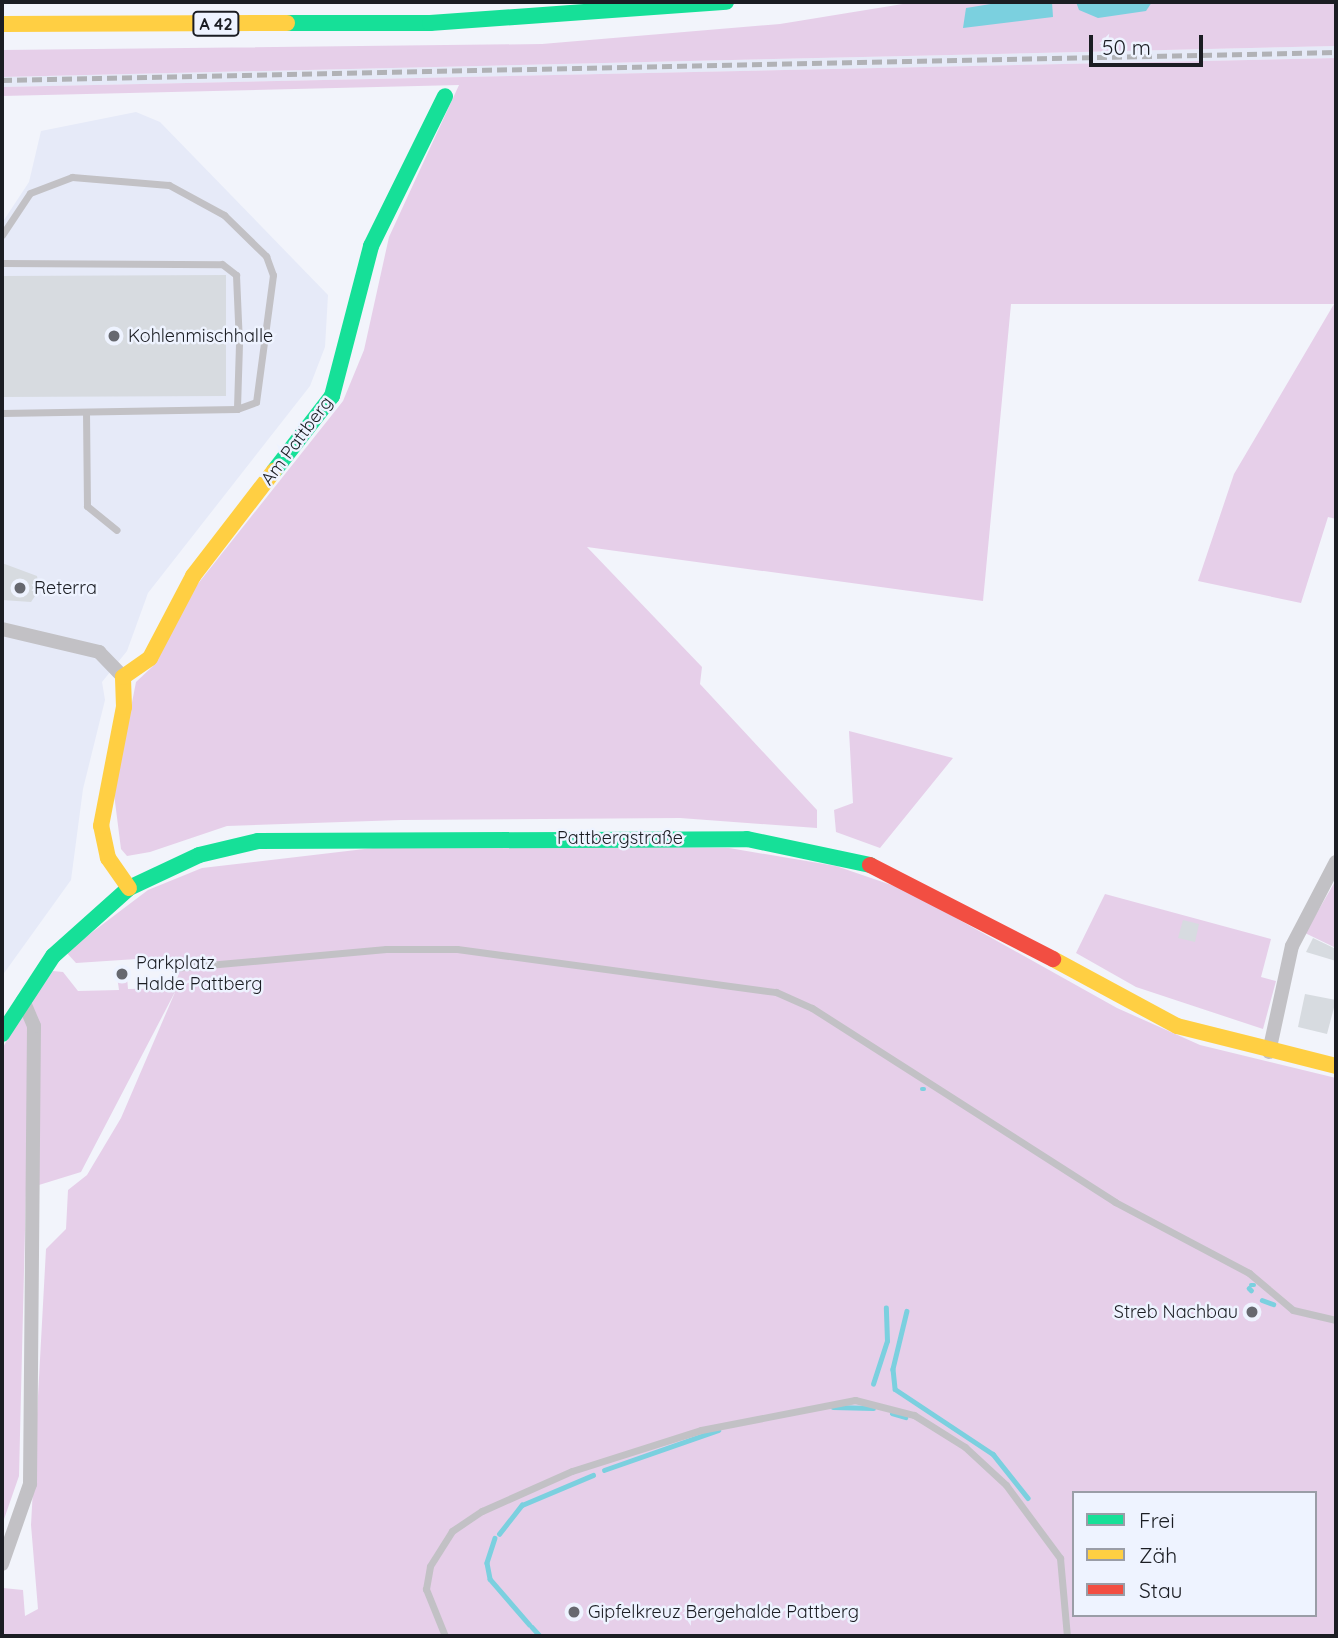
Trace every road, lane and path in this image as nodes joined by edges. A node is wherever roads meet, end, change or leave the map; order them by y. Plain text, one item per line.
1 (726, 2) edge
2 (2, 24) edge
3 (445, 96) dead end
4 (2, 235) edge
5 (2, 263) edge
6 (237, 409) junction
7 (86, 412) junction
8 (2, 413) edge
9 (117, 530) dead end
10 (2, 629) edge
11 (123, 677) junction
12 (1336, 862) edge
13 (129, 888) junction
14 (174, 968) dead end
15 (23, 1000) junction
16 (2, 1034) edge
17 (1269, 1052) junction
18 (1336, 1066) edge
19 (1336, 1320) edge
20 (2, 1564) edge
21 (445, 1636) edge
22 (1067, 1636) edge

1 - 2 main road, A 42
3 - 11 main road, Am Pattberg
4 - 6 lane
5 - 6 lane
6 - 7 lane
7 - 8 lane
7 - 9 lane
10 - 11 street
11 - 13 main road
12 - 17 street
13 - 15 main road, Pattbergstraße
13 - 17 main road, Pattbergstraße
14 - 19 lane
15 - 16 main road, Pattbergstraße
15 - 20 street
17 - 18 main road, Pattbergstraße
21 - 22 lane

